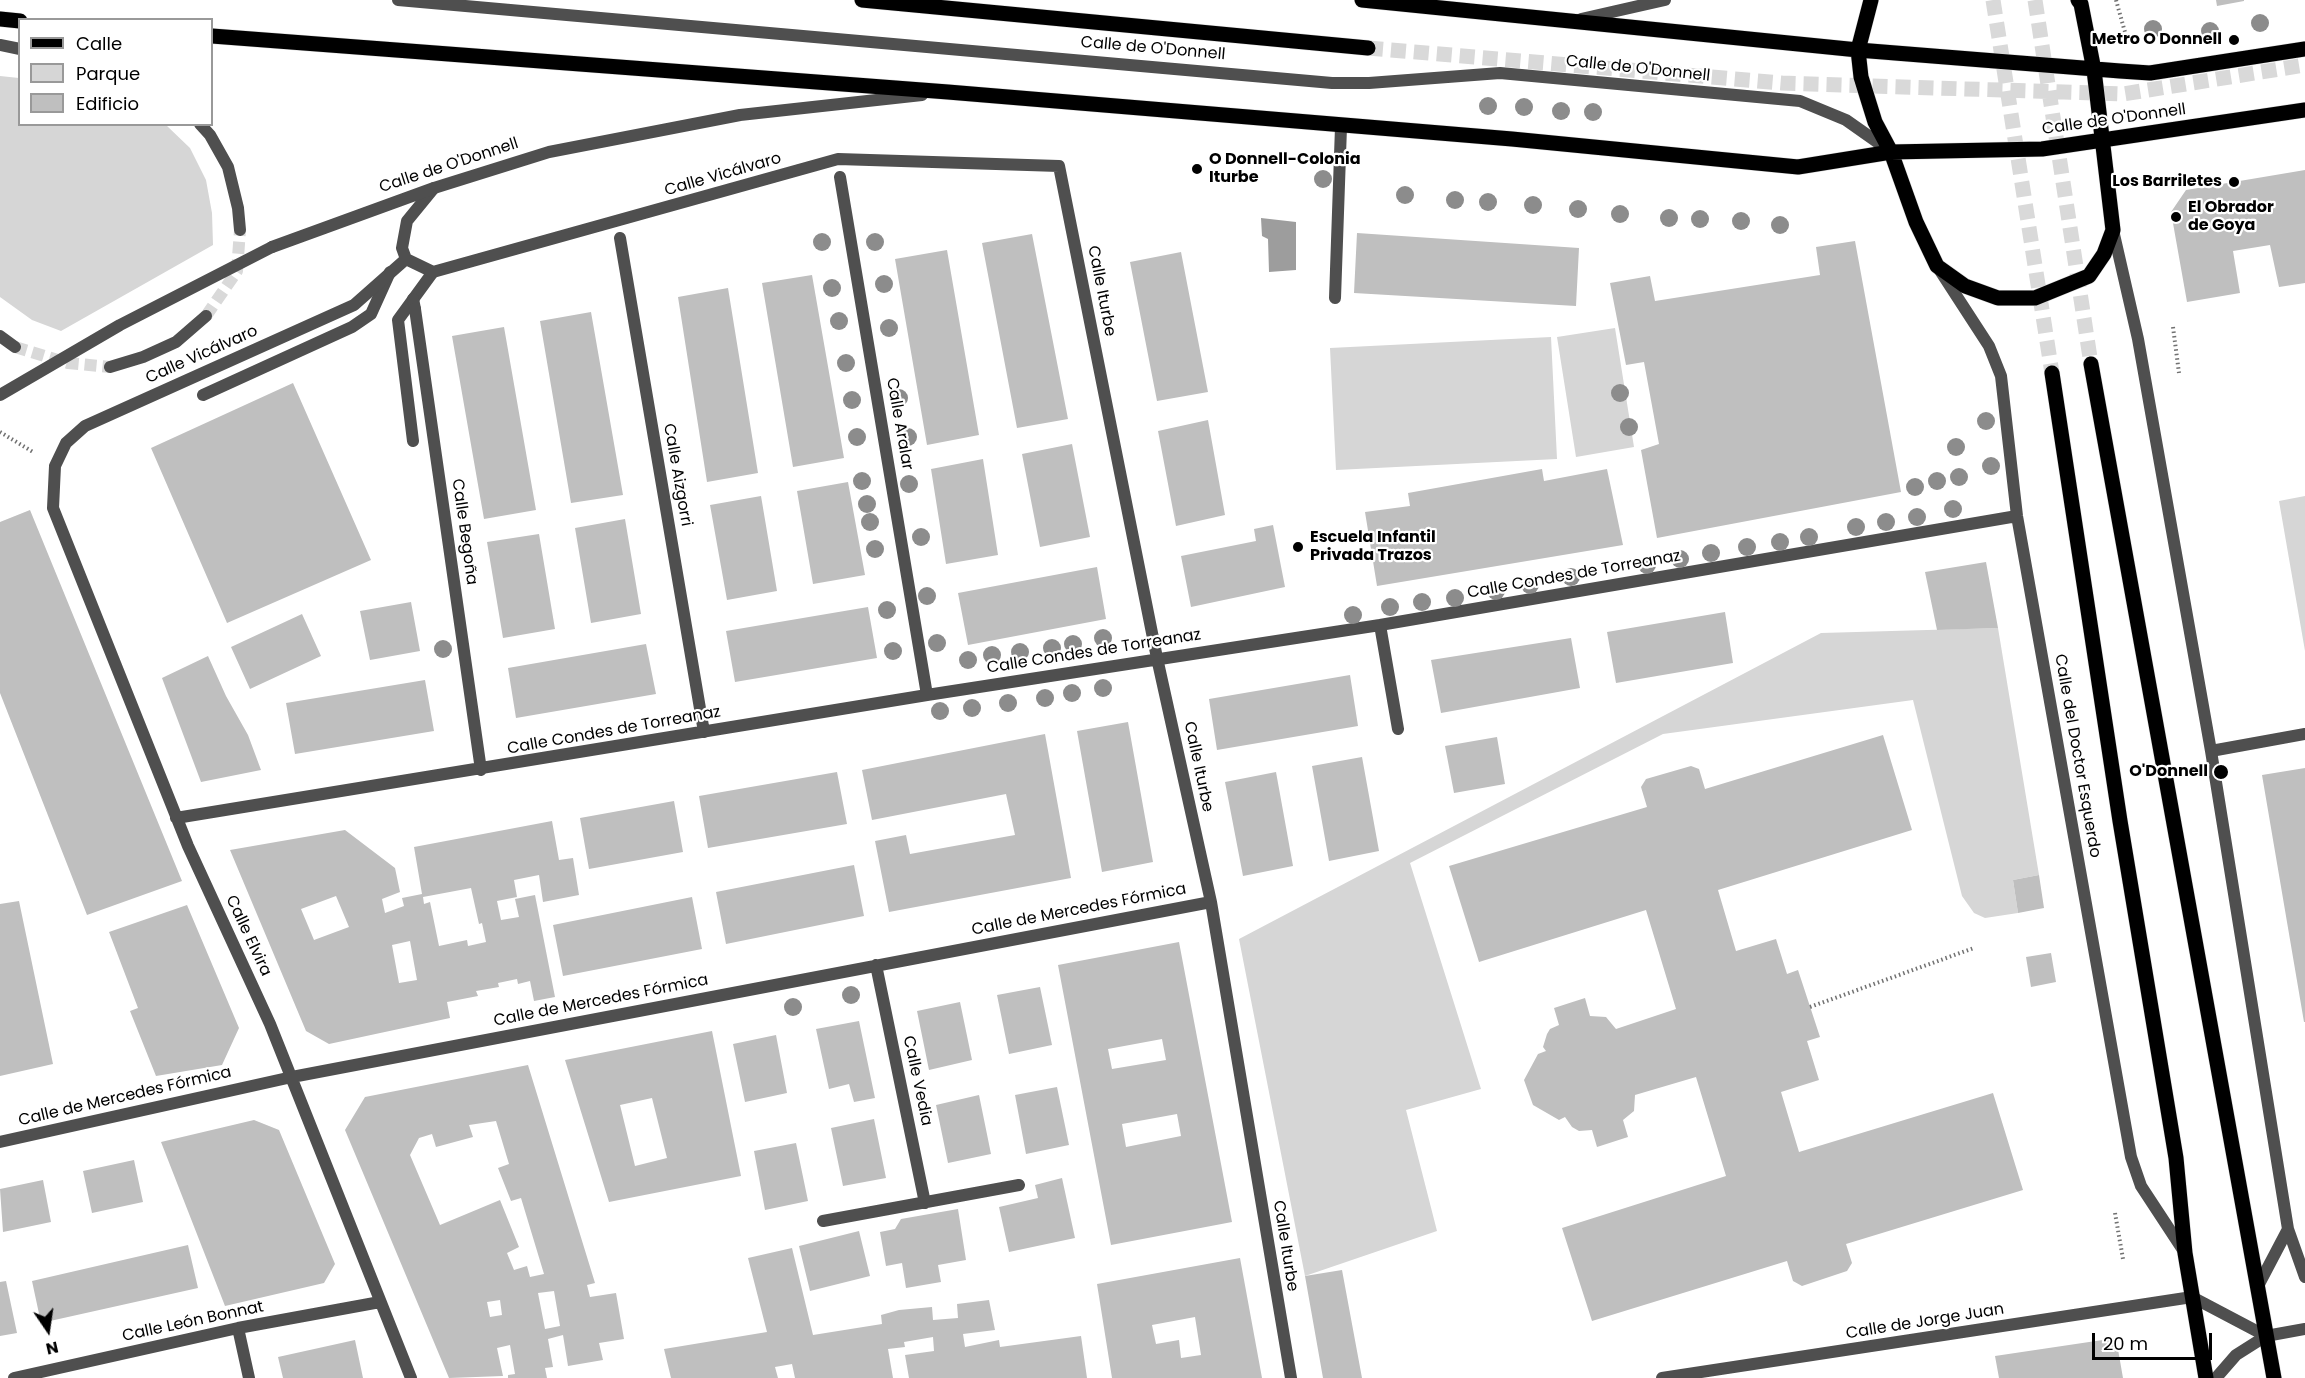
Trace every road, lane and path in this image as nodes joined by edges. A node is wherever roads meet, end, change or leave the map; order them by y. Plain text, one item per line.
1 (399, 0) edge
2 (862, 0) edge
3 (1362, 0) edge
4 (1665, 0) edge
5 (1871, 0) edge
6 (2080, 1) edge
7 (0, 19) edge
8 (18, 21) edge
9 (1572, 21) junction
10 (213, 36) edge
11 (0, 45) edge
12 (1368, 48) tunnel mouth
13 (18, 49) edge
14 (2305, 49) edge
15 (1858, 50) junction
16 (2094, 70) junction
17 (948, 92) junction
18 (2305, 110) edge
19 (202, 126) edge
20 (1341, 127) junction
21 (2104, 140) junction
22 (1891, 152) junction
23 (838, 159) junction
24 (1059, 166) joint
25 (434, 188) junction
26 (618, 223) junction
27 (240, 230) tunnel mouth
28 (2113, 230) junction
29 (406, 259) junction
30 (1937, 266) junction
31 (390, 272) junction
32 (433, 272) junction
33 (1335, 298) dead end
34 (414, 304) junction
35 (206, 316) tunnel mouth
36 (2173, 327) dead end
37 (0, 336) edge
38 (15, 347) tunnel mouth
39 (2091, 364) tunnel mouth
40 (110, 367) tunnel mouth
41 (2052, 373) tunnel mouth
42 (2179, 373) dead end
43 (0, 395) edge
44 (203, 395) dead end
45 (0, 432) edge
46 (413, 441) dead end
47 (39, 456) dead end
48 (53, 508) joint
49 (2017, 516) junction
50 (1380, 625) junction
51 (1157, 658) junction
52 (927, 695) junction
53 (1398, 729) dead end
54 (704, 732) junction
55 (2305, 734) edge
56 (2211, 751) junction
57 (481, 770) junction
58 (176, 818) junction
59 (1211, 902) junction
60 (1974, 948) dead end
61 (876, 965) junction
62 (1810, 1007) dead end
63 (292, 1077) junction
64 (0, 1142) edge
65 (1019, 1185) dead end
66 (925, 1203) junction
67 (2115, 1213) dead end
68 (823, 1221) dead end
69 (2288, 1229) junction
70 (2185, 1253) junction
71 (2123, 1259) dead end
72 (2305, 1277) edge
73 (2257, 1288) junction
74 (2192, 1297) junction
75 (380, 1302) junction
76 (238, 1328) junction
77 (2305, 1329) edge
78 (2266, 1336) junction
79 (14, 1378) edge
80 (249, 1378) edge
81 (411, 1378) edge
82 (1291, 1378) edge
83 (1662, 1378) edge
84 (2206, 1378) edge
85 (2217, 1378) edge
86 (2274, 1378) edge

1 - 22 street, Calle de O'Donnell
2 - 12 main road, Calle de O'Donnell
3 - 9 main road
4 - 9 street
5 - 15 main road, Calle del Doctor Esquerdo
6 - 16 main road, Calle del Doctor Esquerdo
7 - 8 main road
9 - 15 main road
10 - 17 main road, Calle de O'Donnell
11 - 13 street
14 - 16 main road
15 - 16 main road
15 - 22 main road, Calle del Doctor Esquerdo
16 - 21 main road, Calle del Doctor Esquerdo
17 - 20 main road, Calle de O'Donnell
17 - 25 street, Calle de O'Donnell
18 - 21 main road, Calle de O'Donnell
19 - 27 street
20 - 22 main road, Calle de O'Donnell
20 - 33 street
21 - 22 main road, Calle de O'Donnell
21 - 28 main road, Calle del Doctor Esquerdo
22 - 30 main road, Calle del Doctor Esquerdo
23 - 24 street, Calle Vicálvaro
23 - 26 street, Calle Vicálvaro
23 - 52 street, Calle Aralar
24 - 51 street, Calle Iturbe
25 - 29 street
25 - 43 street, Calle de O'Donnell, bridge
26 - 32 street, Calle Vicálvaro
26 - 54 street, Calle Aizgorri
28 - 30 main road, Calle del Doctor Esquerdo
28 - 56 street, Calle del Doctor Esquerdo
29 - 31 street, Calle Vicálvaro
29 - 32 street
30 - 49 street, Calle del Doctor Esquerdo
31 - 44 street
31 - 48 street, Calle Vicálvaro
32 - 34 street
34 - 46 street
34 - 57 street, Calle Begoña
35 - 40 street
36 - 42 path
37 - 38 street
39 - 73 main road
41 - 70 main road, Calle del Doctor Esquerdo
45 - 47 path
48 - 58 street, Calle Elvira
49 - 50 street, Calle Condes de Torreanaz
49 - 70 street, Calle del Doctor Esquerdo
50 - 51 street, Calle Condes de Torreanaz
50 - 53 street
51 - 52 street, Calle Condes de Torreanaz
51 - 59 street, Calle Iturbe
52 - 54 street, Calle Condes de Torreanaz
54 - 57 street, Calle Condes de Torreanaz
55 - 56 street
56 - 69 street, Calle del Doctor Esquerdo
57 - 58 street, Calle Condes de Torreanaz
58 - 63 street, Calle Elvira
59 - 61 street, Calle de Mercedes Fórmica
59 - 82 street, Calle Iturbe
60 - 62 path
61 - 63 street, Calle de Mercedes Fórmica
61 - 66 street, Calle Vedia
63 - 64 street, Calle de Mercedes Fórmica
63 - 75 street, Calle Elvira
65 - 66 street
66 - 68 street
67 - 71 path
69 - 72 street, Calle del Doctor Esquerdo
69 - 73 street
70 - 74 main road, Calle del Doctor Esquerdo
73 - 78 main road
74 - 78 street
74 - 83 street, Calle de Jorge Juan
74 - 84 main road, Calle del Doctor Esquerdo
75 - 76 street, Calle León Bonnat
75 - 81 street, Calle Elvira
76 - 79 street, Calle León Bonnat
76 - 80 street
77 - 78 street
78 - 85 street
78 - 86 main road

